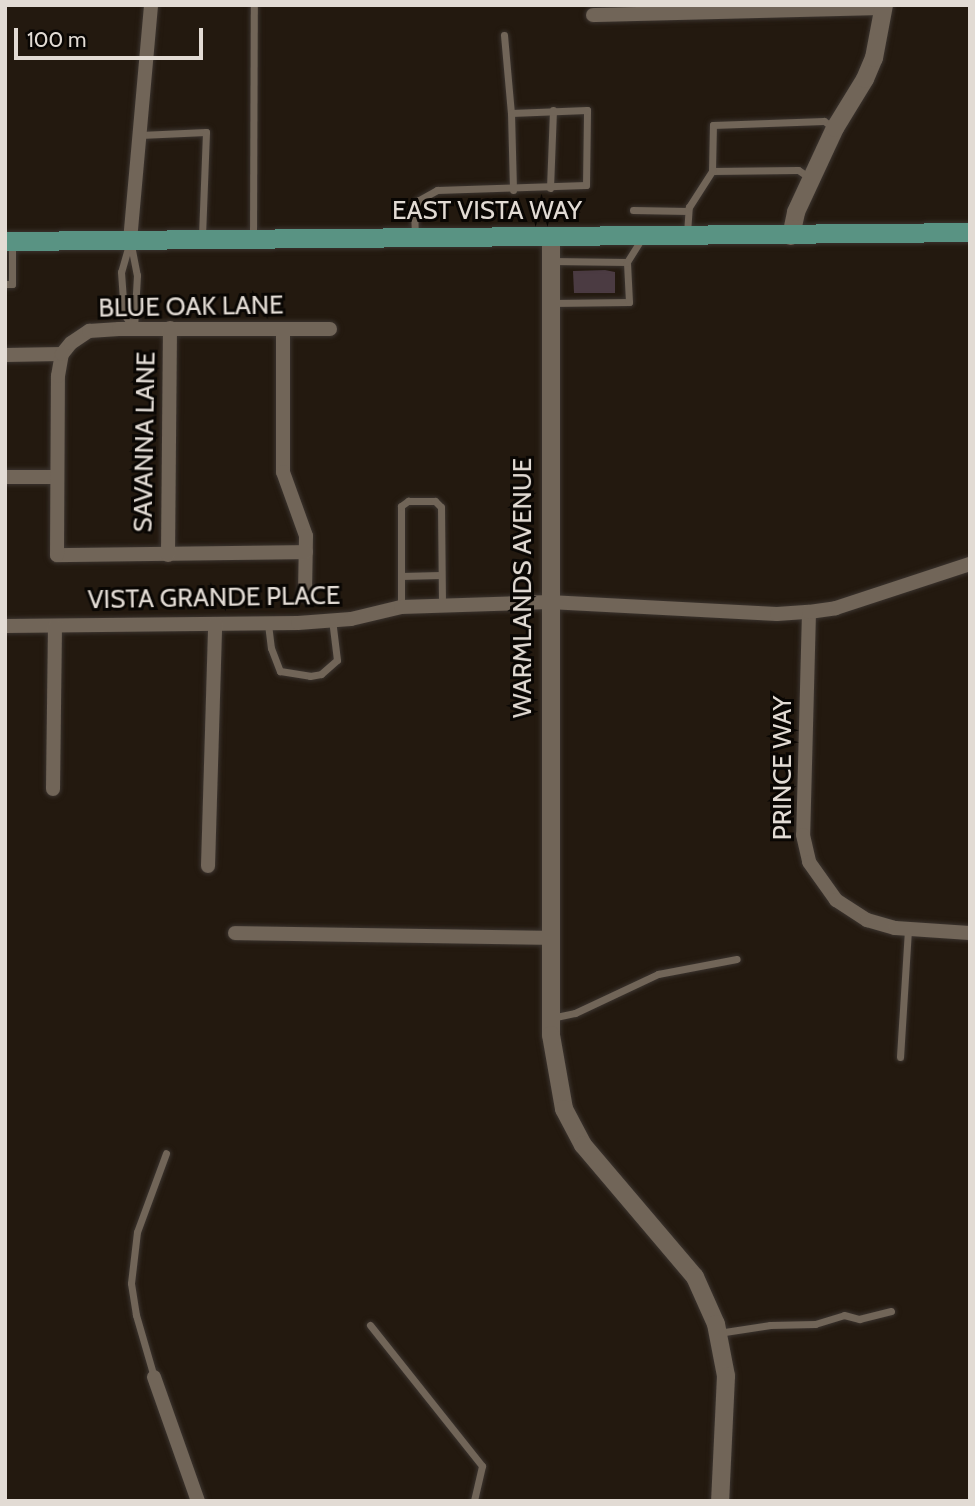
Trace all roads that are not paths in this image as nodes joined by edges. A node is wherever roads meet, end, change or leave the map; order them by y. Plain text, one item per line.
1 (151, 5) edge
2 (254, 5) edge
3 (884, 7) edge
4 (593, 15) dead end
5 (504, 35) dead end
6 (553, 110) junction
7 (511, 113) junction
8 (835, 128) junction
9 (139, 135) junction
10 (712, 171) junction
11 (811, 179) junction
12 (550, 188) junction
13 (513, 190) junction
14 (633, 210) dead end
15 (688, 211) junction
16 (970, 232) edge
17 (791, 236) junction
18 (642, 237) junction
19 (687, 237) junction
20 (415, 238) junction
21 (551, 238) junction
22 (253, 239) junction
23 (202, 240) junction
24 (9, 241) edge
25 (130, 241) junction
26 (550, 261) junction
27 (627, 262) junction
28 (9, 284) edge
29 (550, 303) junction
30 (170, 328) junction
31 (134, 329) junction
32 (283, 329) junction
33 (330, 329) dead end
34 (62, 354) junction
35 (5, 355) edge
36 (5, 477) edge
37 (57, 477) junction
38 (306, 552) junction
39 (168, 555) junction
40 (970, 564) edge
41 (441, 575) junction
42 (401, 576) junction
43 (305, 595) dead end
44 (549, 601) junction
45 (442, 603) junction
46 (401, 607) junction
47 (809, 612) junction
48 (332, 621) junction
49 (268, 623) junction
50 (215, 624) junction
51 (5, 626) edge
52 (55, 626) junction
53 (53, 789) dead end
54 (208, 866) dead end
55 (908, 929) junction
56 (235, 933) dead end
57 (970, 933) edge
58 (551, 938) junction
59 (737, 959) dead end
60 (551, 1018) junction
61 (900, 1057) dead end
62 (166, 1153) dead end
63 (891, 1311) dead end
64 (370, 1325) dead end
65 (718, 1333) junction
66 (154, 1377) joint
67 (198, 1501) edge
68 (474, 1501) edge
69 (720, 1501) edge

1 - 9 street
2 - 22 lane
3 - 4 street
3 - 8 street
5 - 7 lane
6 - 7 lane
6 - 12 lane
6 - 12 lane
7 - 13 lane
8 - 10 lane
8 - 11 street
9 - 23 lane
9 - 25 street
10 - 11 lane
10 - 15 lane
11 - 17 street
12 - 13 lane
13 - 20 lane
14 - 15 lane
15 - 19 lane
16 - 17 main road, EAST VISTA WAY
17 - 19 main road, EAST VISTA WAY
18 - 19 main road, EAST VISTA WAY
18 - 21 main road, EAST VISTA WAY
18 - 27 lane
20 - 21 main road, EAST VISTA WAY
20 - 22 main road, EAST VISTA WAY
21 - 26 street, WARMLANDS AVENUE
22 - 23 main road, EAST VISTA WAY
23 - 25 main road, EAST VISTA WAY
24 - 25 main road, EAST VISTA WAY
24 - 28 lane
25 - 31 lane
25 - 31 lane
26 - 27 lane
26 - 29 street, WARMLANDS AVENUE
27 - 29 lane
29 - 44 street, WARMLANDS AVENUE
30 - 31 street, BLUE OAK LANE
30 - 32 street, BLUE OAK LANE
30 - 39 street, SAVANNA LANE
31 - 34 street, BLUE OAK LANE
32 - 33 street, BLUE OAK LANE
32 - 38 street
34 - 35 street
34 - 37 street
36 - 37 street
37 - 39 street
38 - 39 street
38 - 43 street
40 - 47 street, VISTA GRANDE PLACE
41 - 42 lane
41 - 42 lane
41 - 45 lane
42 - 46 lane
44 - 45 street, VISTA GRANDE PLACE
44 - 47 street, VISTA GRANDE PLACE
44 - 58 street, WARMLANDS AVENUE
45 - 46 street, VISTA GRANDE PLACE
46 - 48 street, VISTA GRANDE PLACE
47 - 55 street, PRINCE WAY
48 - 49 street, VISTA GRANDE PLACE
48 - 49 lane
49 - 50 street, VISTA GRANDE PLACE
50 - 52 street, VISTA GRANDE PLACE
50 - 54 street
51 - 52 street, VISTA GRANDE PLACE
52 - 53 street
55 - 57 street, PRINCE WAY
55 - 61 lane
56 - 58 street
58 - 60 street, WARMLANDS AVENUE
59 - 60 lane
60 - 65 street, WARMLANDS AVENUE
62 - 66 lane
63 - 65 lane
64 - 68 lane
65 - 69 street, WARMLANDS AVENUE
66 - 67 street

